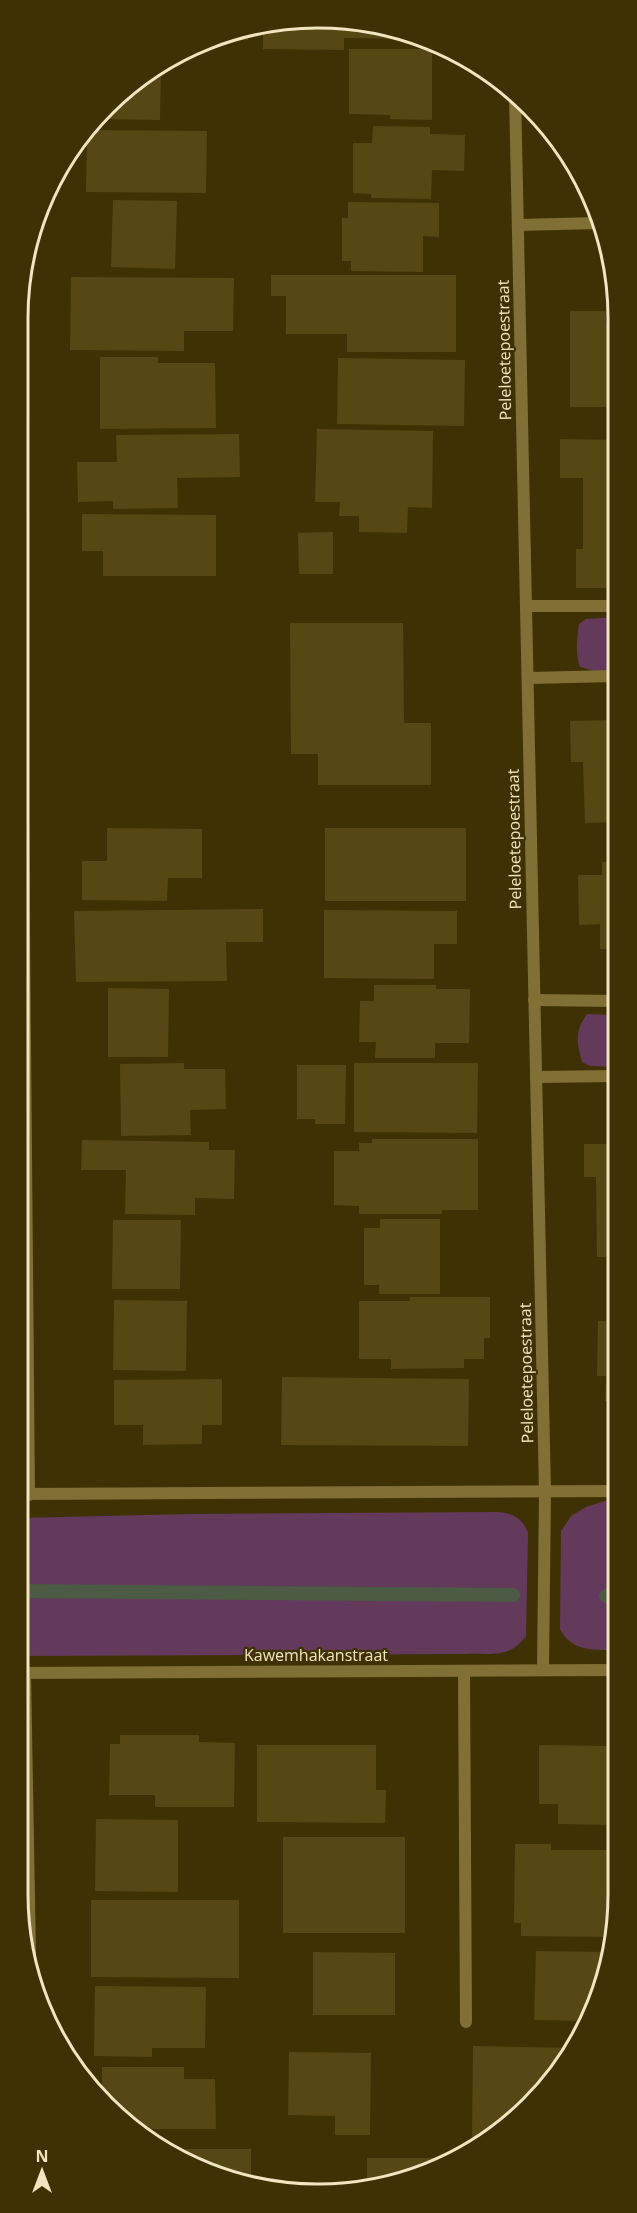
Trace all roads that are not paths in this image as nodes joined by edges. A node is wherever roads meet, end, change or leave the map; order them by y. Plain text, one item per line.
1 (515, 105) edge
2 (592, 223) edge
3 (518, 225) junction
4 (526, 606) junction
5 (608, 606) edge
6 (608, 676) edge
7 (528, 678) junction
8 (534, 1000) junction
9 (608, 1001) edge
10 (608, 1076) edge
11 (536, 1077) junction
12 (608, 1491) edge
13 (545, 1492) junction
14 (28, 1495) edge
15 (543, 1669) junction
16 (608, 1670) edge
17 (464, 1671) junction
18 (28, 1673) edge
19 (28, 1884) edge
20 (29, 1905) edge
21 (466, 2022) dead end

1 - 3 street, Peleloetepoestraat
2 - 3 street
3 - 4 street, Peleloetepoestraat
4 - 5 street
4 - 7 street, Peleloetepoestraat
6 - 7 street
7 - 8 street, Peleloetepoestraat
8 - 9 street
8 - 11 street, Peleloetepoestraat
10 - 11 street
11 - 13 street, Peleloetepoestraat
12 - 13 street
13 - 14 street
13 - 15 street, Peleloetepoestraat
15 - 16 street, Kawemhakanstraat
15 - 17 street, Kawemhakanstraat
17 - 18 street, Kawemhakanstraat
17 - 21 street
19 - 20 street

